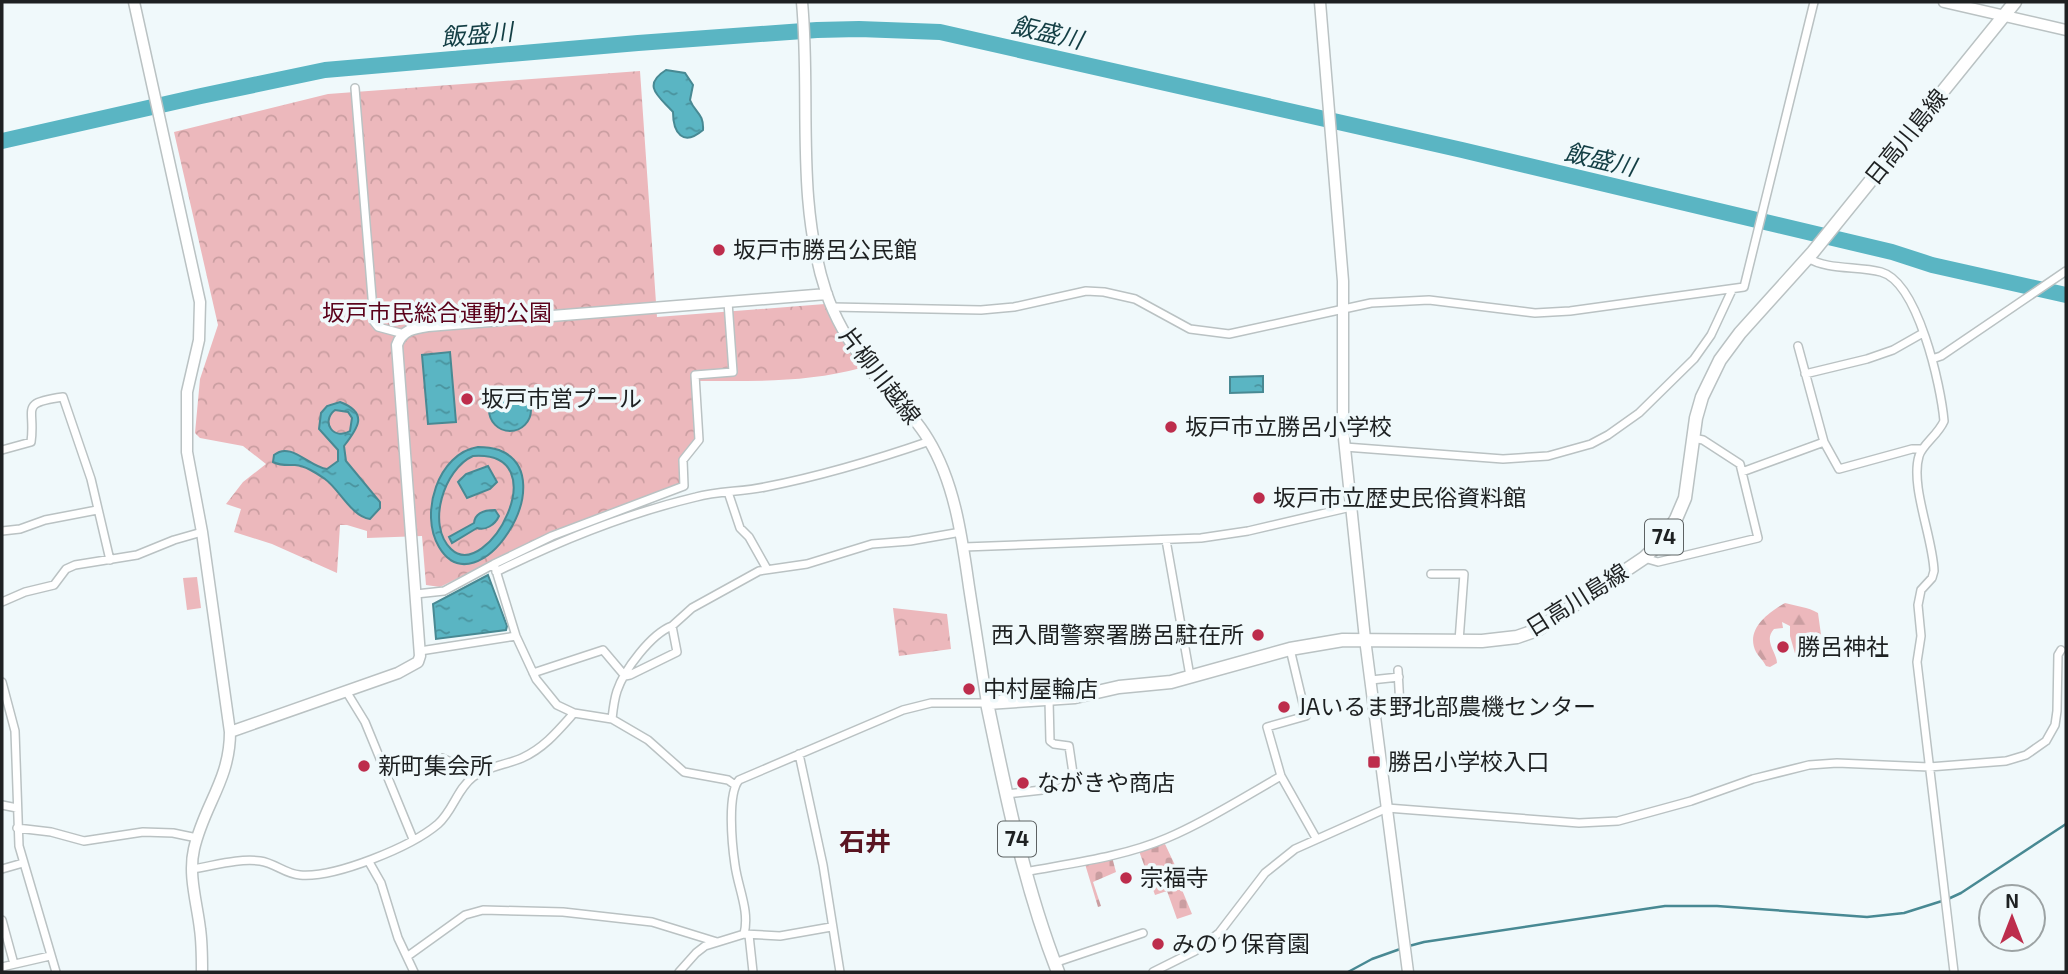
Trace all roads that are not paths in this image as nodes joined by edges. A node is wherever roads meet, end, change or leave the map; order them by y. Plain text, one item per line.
1 (134, 2) edge
2 (1320, 2) edge
3 (1814, 2) edge
4 (1944, 2) edge
5 (2015, 2) edge
6 (803, 7) edge
7 (2004, 16) junction
8 (2066, 30) edge
9 (355, 88) dead end
10 (1810, 255) junction
11 (2065, 272) edge
12 (1732, 290) junction
13 (827, 294) junction
14 (728, 302) junction
15 (832, 307) junction
16 (1343, 308) junction
17 (1923, 333) junction
18 (404, 334) junction
19 (1798, 346) dead end
20 (1932, 359) junction
21 (1805, 374) junction
22 (1693, 438) junction
23 (930, 441) junction
24 (1824, 442) junction
25 (1345, 447) junction
26 (1922, 449) junction
27 (2, 450) edge
28 (1742, 472) junction
29 (728, 492) junction
30 (1351, 507) junction
31 (97, 510) junction
32 (2, 531) edge
33 (202, 532) junction
34 (961, 532) junction
35 (1166, 540) junction
36 (964, 547) junction
37 (1644, 558) junction
38 (110, 559) junction
39 (495, 568) junction
40 (767, 569) junction
41 (1431, 574) dead end
42 (416, 594) junction
43 (2, 602) edge
44 (672, 626) junction
45 (516, 636) junction
46 (1365, 639) junction
47 (1460, 641) junction
48 (1290, 649) junction
49 (2061, 650) dead end
50 (420, 651) junction
51 (533, 673) junction
52 (625, 676) junction
53 (1190, 676) junction
54 (1371, 680) junction
55 (2, 682) edge
56 (346, 691) junction
57 (1049, 700) junction
58 (987, 703) junction
59 (1375, 711) junction
60 (574, 713) junction
61 (612, 719) junction
62 (230, 732) junction
63 (799, 754) junction
64 (1930, 767) junction
65 (386, 773) junction
66 (477, 774) junction
67 (1281, 776) junction
68 (735, 785) junction
69 (1006, 794) junction
70 (2, 805) edge
71 (17, 808) junction
72 (1387, 808) junction
73 (17, 828) junction
74 (197, 838) junction
75 (1316, 838) junction
76 (413, 839) junction
77 (369, 862) junction
78 (23, 863) junction
79 (2, 869) edge
80 (192, 869) junction
81 (1025, 872) junction
82 (2, 920) edge
83 (831, 927) junction
84 (1143, 933) dead end
85 (746, 934) junction
86 (717, 942) junction
87 (50, 956) junction
88 (408, 956) junction
89 (14, 964) junction
90 (2, 967) edge
91 (1056, 968) edge
92 (56, 972) edge
93 (202, 972) edge
94 (414, 972) edge
95 (679, 972) edge
96 (753, 972) edge
97 (840, 972) edge
98 (1153, 972) edge
99 (1408, 972) edge
100 (1954, 972) edge

1 - 33 street
2 - 16 street
3 - 12 street
4 - 7 street
5 - 7 main road, 日高川島線 / 74
6 - 13 street, 片柳川越線
7 - 8 street
7 - 10 main road, 日高川島線 / 74
9 - 18 street
10 - 17 street
10 - 22 main road, 日高川島線 / 74
11 - 20 street
12 - 16 street
12 - 25 street
13 - 14 street
13 - 15 street, 片柳川越線
14 - 18 street
14 - 39 street
15 - 16 street
15 - 23 street, 片柳川越線
16 - 25 street
17 - 20 street
17 - 21 street
18 - 42 street
19 - 21 street
20 - 26 street
21 - 24 street
22 - 28 street
22 - 37 main road, 日高川島線 / 74
23 - 29 street
23 - 34 street, 片柳川越線
24 - 26 street
24 - 28 street
25 - 30 street
26 - 64 street
27 - 31 street
28 - 37 street
29 - 39 street
29 - 40 street
30 - 35 street
30 - 46 street
31 - 32 street
31 - 38 street
33 - 38 street
33 - 62 street
34 - 36 street, 片柳川越線
34 - 40 street
35 - 36 street
35 - 53 street
36 - 58 street, 片柳川越線
37 - 47 main road, 日高川島線 / 74
38 - 43 street
39 - 42 street
39 - 45 street
40 - 44 street
41 - 47 street
42 - 50 street
44 - 52 street
44 - 52 street
45 - 50 street
45 - 51 street
46 - 47 main road, 日高川島線 / 74
46 - 48 main road, 日高川島線 / 74
46 - 54 street
48 - 53 main road, 日高川島線 / 74
48 - 67 street
49 - 64 street
50 - 56 street
51 - 52 street
51 - 60 street
52 - 61 street
53 - 57 main road, 日高川島線 / 74
54 - 59 street
54 - 59 street
55 - 71 street
56 - 62 street
56 - 65 street
57 - 58 main road, 日高川島線 / 74
57 - 69 street
58 - 63 street
58 - 69 main road, 74
59 - 72 street
60 - 61 street
60 - 66 street
61 - 68 street
62 - 74 street
63 - 68 street
63 - 83 street
64 - 72 street
64 - 100 street
65 - 66 street
65 - 76 street
66 - 76 street
67 - 75 street
67 - 81 street
68 - 85 street
69 - 81 main road, 74
70 - 71 street
71 - 73 street
72 - 75 street
72 - 99 street
73 - 74 street
73 - 78 street
74 - 80 street
75 - 98 street
76 - 77 street
77 - 80 street
77 - 88 street
78 - 79 street
78 - 87 street
80 - 93 street
81 - 91 main road, 74
82 - 89 street
83 - 85 street
83 - 97 street
84 - 91 street
85 - 86 street
85 - 96 street
86 - 88 street
86 - 95 street
87 - 89 street
87 - 92 street
88 - 94 street
89 - 90 street

